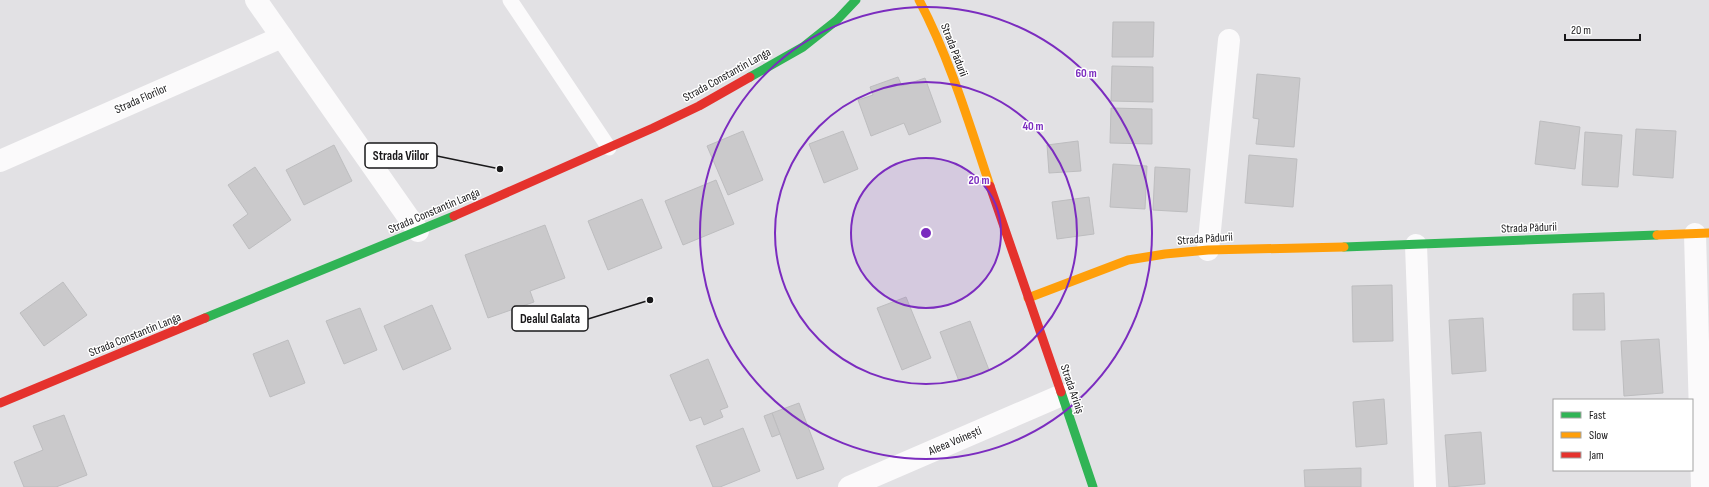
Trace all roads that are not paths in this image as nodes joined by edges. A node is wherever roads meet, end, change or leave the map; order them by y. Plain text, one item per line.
1 (256, 0) edge
2 (510, 0) edge
3 (856, 0) edge
4 (919, 0) edge
5 (282, 38) junction
6 (1229, 40) dead end
7 (609, 148) junction
8 (0, 161) edge
9 (418, 231) junction
10 (1702, 234) edge
11 (1416, 245) junction
12 (1208, 250) junction
13 (1028, 298) junction
14 (1062, 396) junction
15 (0, 403) edge
16 (849, 487) edge
17 (1093, 487) edge
18 (1425, 487) edge
19 (1702, 487) edge

1 - 5 street
2 - 7 lane
3 - 7 street, Strada Constantin Langa
4 - 13 street, Strada Pădurii
5 - 8 street, Strada Florilor
5 - 9 street
6 - 12 street
7 - 9 street, Strada Constantin Langa
9 - 15 street, Strada Constantin Langa
10 - 11 street, Strada Pădurii
10 - 19 street
11 - 12 street, Strada Pădurii
11 - 18 street
12 - 13 street, Strada Pădurii
13 - 14 street, Strada Ariniș
14 - 16 street, Aleea Voinești
14 - 17 street, Strada Ariniș

